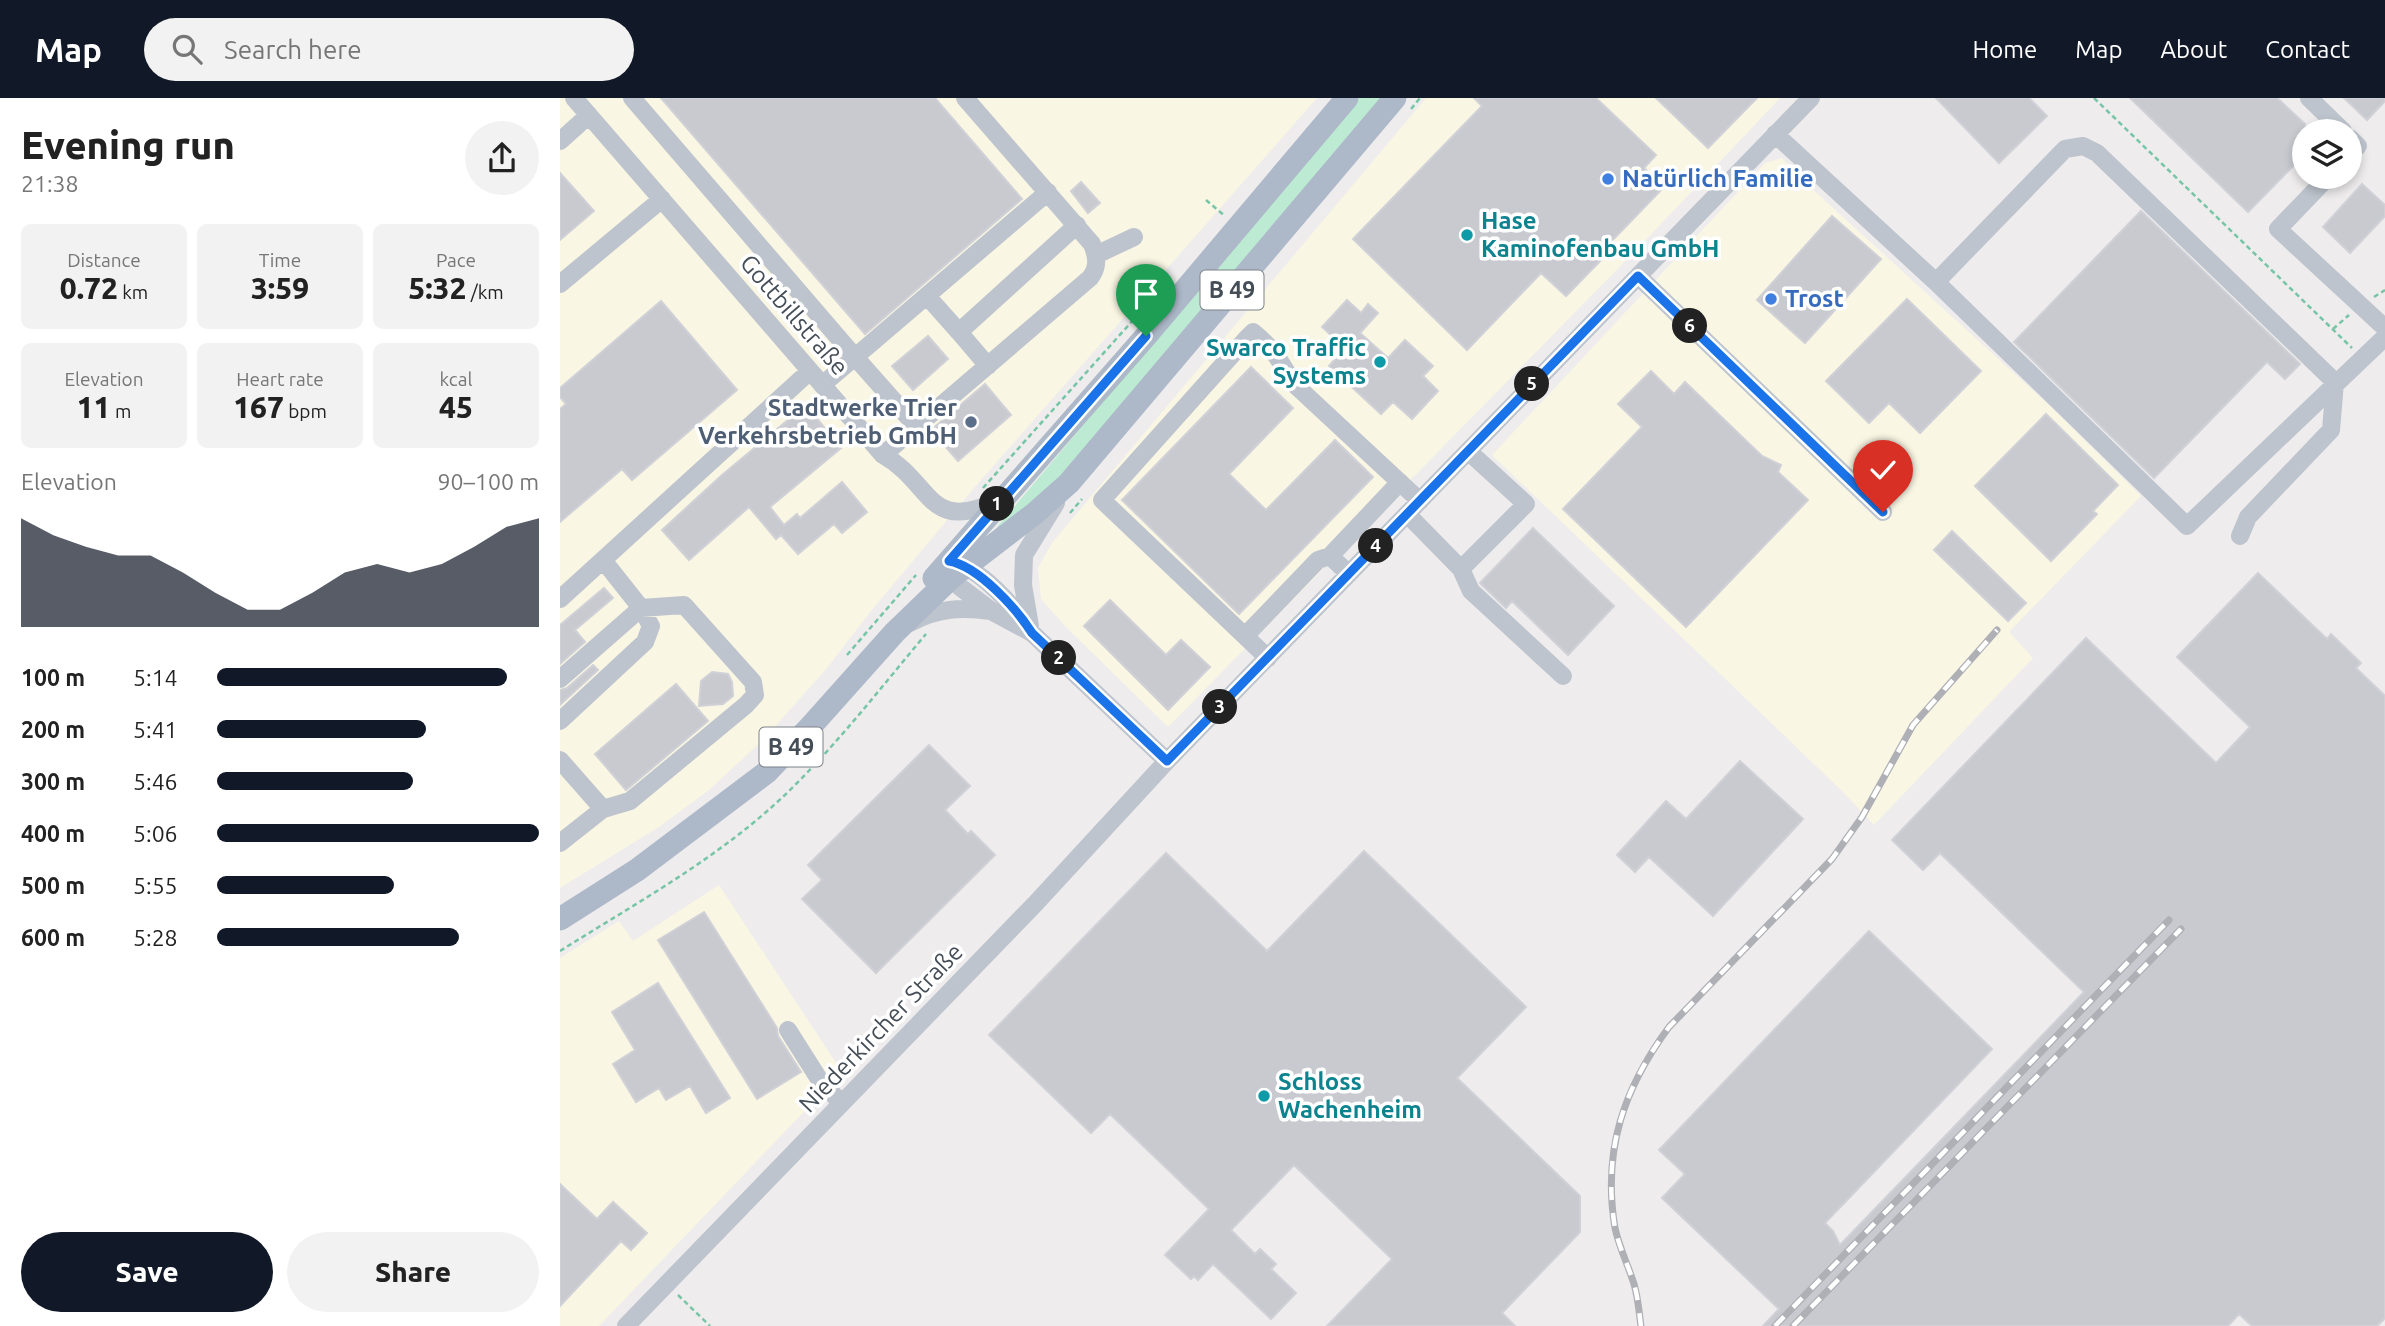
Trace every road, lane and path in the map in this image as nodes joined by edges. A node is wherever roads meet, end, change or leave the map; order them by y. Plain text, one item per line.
1 (574, 98) edge
2 (632, 98) edge
3 (965, 98) edge
4 (1347, 98) edge
5 (1395, 98) edge
6 (1811, 98) edge
7 (2094, 98) edge
8 (2309, 98) edge
9 (589, 115) junction
10 (2331, 119) edge
11 (1776, 134) junction
12 (560, 141) edge
13 (2316, 189) edge
14 (1048, 192) junction
15 (662, 200) junction
16 (1206, 201) dead end
17 (1225, 216) dead end
18 (1077, 225) junction
19 (1135, 237) dead end
20 (1096, 256) junction
21 (1638, 276) junction
22 (1936, 282) junction
23 (560, 284) edge
24 (927, 296) junction
25 (1142, 310) dead end
26 (2385, 328) edge
27 (959, 332) junction
28 (2385, 337) edge
29 (855, 357) junction
30 (2362, 357) junction
31 (988, 366) junction
32 (816, 378) junction
33 (2335, 382) junction
34 (917, 427) junction
35 (1468, 451) junction
36 (883, 455) junction
37 (1399, 482) junction
38 (1069, 483) junction
39 (991, 494) junction
40 (1420, 500) junction
41 (1883, 512) dead end
42 (1407, 514) junction
43 (2240, 536) dead end
44 (1330, 556) junction
45 (603, 560) junction
46 (955, 568) junction
47 (1461, 569) junction
48 (918, 573) dead end
49 (1349, 574) junction
50 (560, 598) edge
51 (641, 608) junction
52 (993, 612) junction
53 (930, 629) dead end
54 (895, 632) junction
55 (1032, 633) junction
56 (1245, 636) junction
57 (1268, 658) junction
58 (842, 661) dead end
59 (1563, 676) dead end
60 (560, 679) edge
61 (560, 721) edge
62 (560, 760) edge
63 (1167, 761) junction
64 (603, 809) junction
65 (560, 843) edge
66 (560, 919) edge
67 (560, 951) edge
68 (788, 1030) dead end
69 (841, 1104) junction
70 (668, 1285) junction
71 (626, 1326) edge
72 (710, 1326) edge

1 - 9 street, Gottbillstraße
2 - 29 street
3 - 14 street
4 - 39 main road, B 49
5 - 38 main road, B 49
6 - 11 street, Niederkircher Straße
7 - 30 path
8 - 10 street
9 - 12 street
9 - 15 street, Gottbillstraße
11 - 21 street, Niederkircher Straße
11 - 22 street
13 - 26 street
14 - 18 street
14 - 24 street
15 - 23 street
15 - 32 street, Gottbillstraße
16 - 17 path
18 - 20 street
18 - 27 street
19 - 20 street
20 - 31 street
21 - 35 street, Niederkircher Straße
21 - 41 street
22 - 33 street
22 - 33 street
24 - 27 street
24 - 29 street
25 - 39 path
27 - 31 street
28 - 30 street
29 - 32 street
29 - 34 street
30 - 33 street
31 - 34 street
32 - 36 street, Gottbillstraße
32 - 45 street
33 - 43 street
34 - 36 street
35 - 40 street, Niederkircher Straße
35 - 47 street
36 - 39 street, Gottbillstraße
37 - 40 street
37 - 44 street
37 - 56 street
38 - 46 main road, B 49
38 - 55 street
39 - 46 main road, B 49
40 - 42 street, Niederkircher Straße
42 - 47 street
42 - 49 street, Niederkircher Straße
44 - 49 street
44 - 56 street
45 - 50 street
45 - 51 street
46 - 52 street
46 - 54 main road, B 49
46 - 55 street
47 - 59 street
48 - 58 path
49 - 57 street, Niederkircher Straße
51 - 60 street
51 - 61 street
51 - 64 street
52 - 54 street
52 - 55 street
53 - 67 path
54 - 66 main road, B 49
55 - 63 street
56 - 57 street
57 - 63 street, Niederkircher Straße
62 - 64 street
63 - 69 street, Niederkircher Straße
64 - 65 street
68 - 69 street
69 - 70 street, Niederkircher Straße
70 - 71 street, Niederkircher Straße
70 - 72 path

